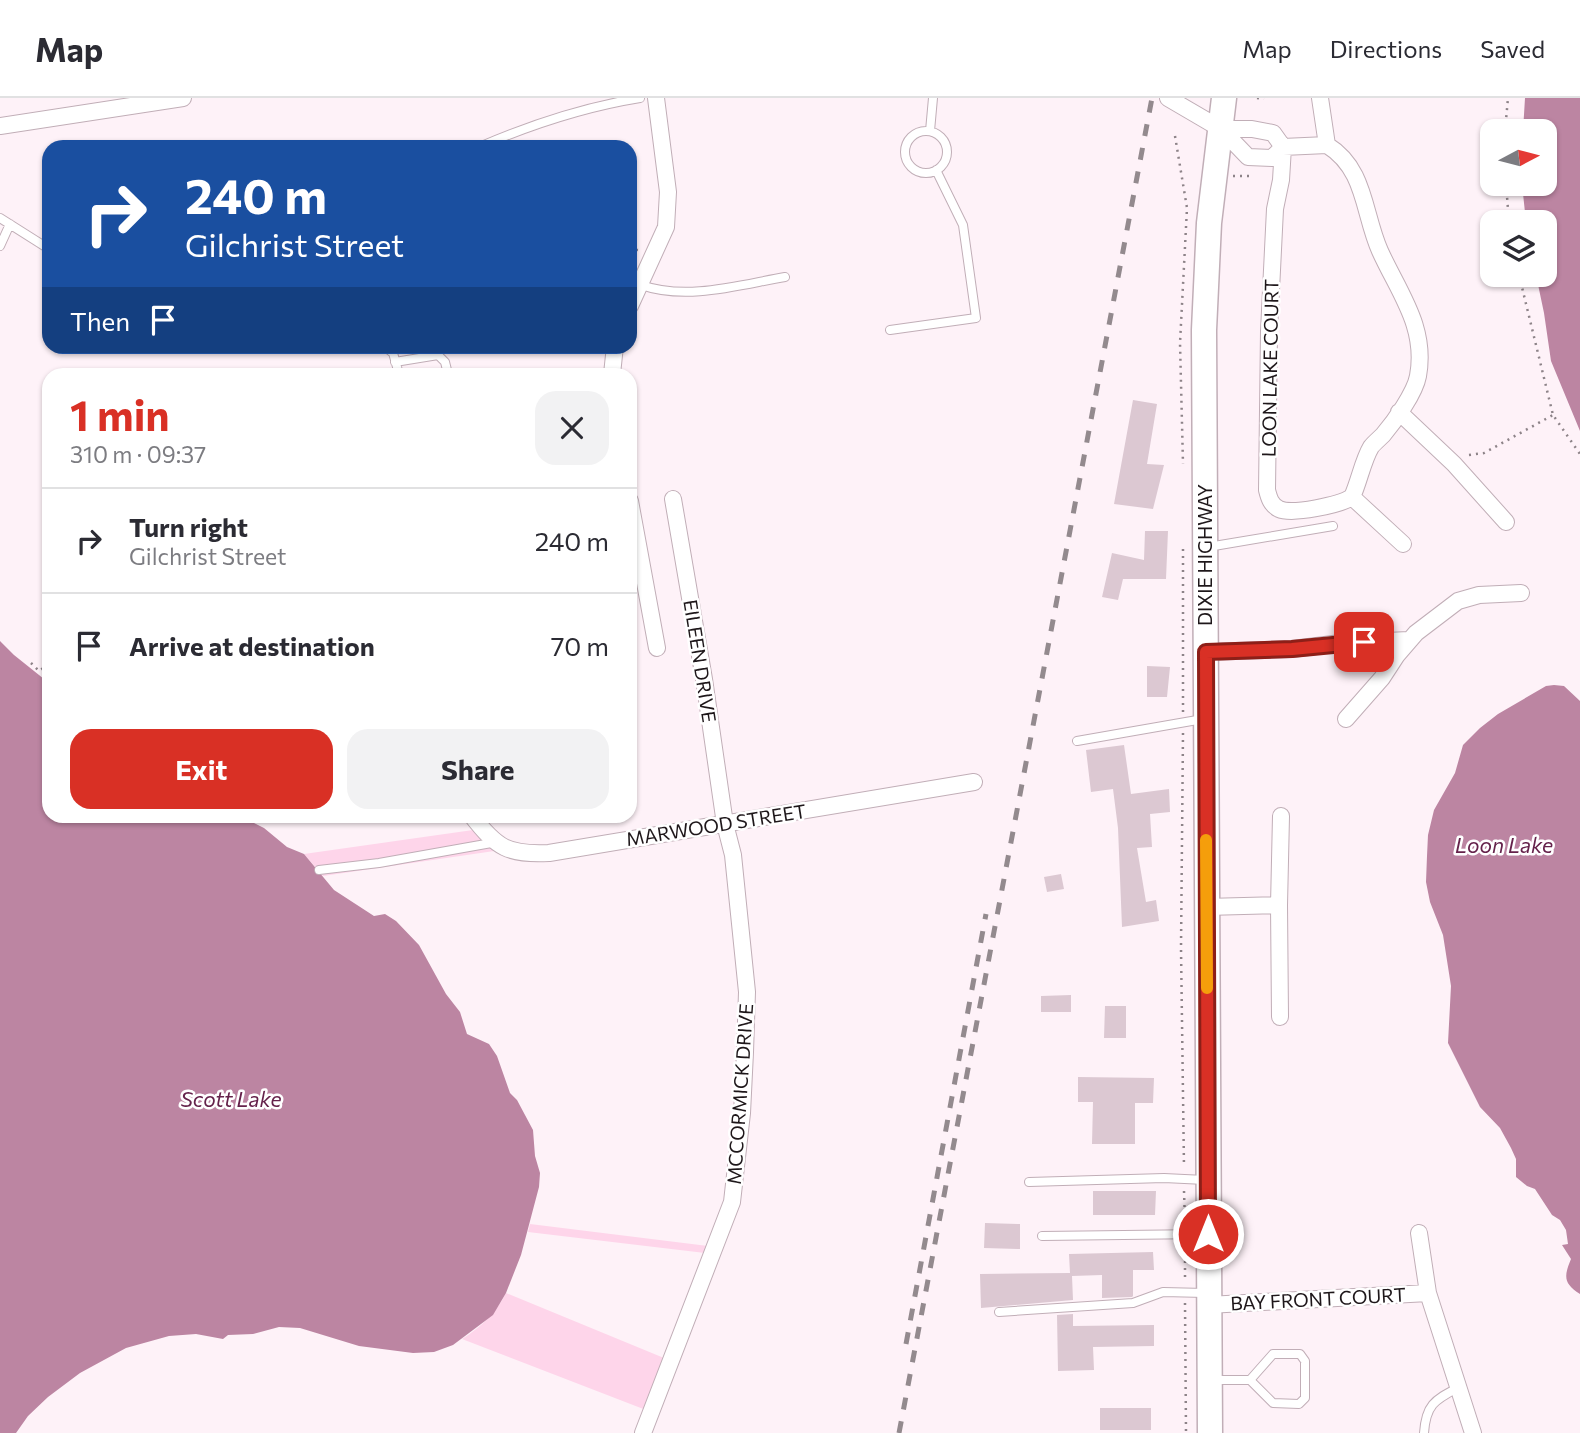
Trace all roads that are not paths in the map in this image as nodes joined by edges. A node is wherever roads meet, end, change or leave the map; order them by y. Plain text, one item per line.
1 (640, 98) edge
2 (656, 98) edge
3 (933, 98) edge
4 (1168, 98) edge
5 (1224, 98) edge
6 (1320, 98) edge
7 (176, 99) edge
8 (0, 126) edge
9 (1221, 129) junction
10 (930, 131) junction
11 (495, 140) edge
12 (1326, 145) junction
13 (1283, 147) junction
14 (936, 170) junction
15 (0, 218) edge
16 (10, 225) junction
17 (42, 245) edge
18 (0, 246) edge
19 (785, 277) dead end
20 (641, 285) junction
21 (637, 293) edge
22 (890, 330) dead end
23 (393, 354) edge
24 (395, 362) junction
25 (397, 368) edge
26 (446, 368) edge
27 (1399, 412) junction
28 (1352, 497) junction
29 (673, 499) dead end
30 (1506, 522) dead end
31 (1333, 526) dead end
32 (637, 539) edge
33 (1194, 544) junction
34 (1403, 544) dead end
35 (1521, 593) dead end
36 (1409, 640) junction
37 (657, 648) dead end
38 (1206, 652) junction
39 (1346, 719) dead end
40 (1194, 720) junction
41 (1077, 741) dead end
42 (974, 782) dead end
43 (1281, 816) dead end
44 (478, 823) edge
45 (725, 824) junction
46 (496, 842) junction
47 (319, 870) dead end
48 (1279, 905) junction
49 (1206, 908) junction
50 (1280, 1017) dead end
51 (1196, 1179) junction
52 (1029, 1182) dead end
53 (1419, 1233) dead end
54 (1196, 1234) junction
55 (1042, 1236) dead end
56 (1428, 1293) junction
57 (1200, 1297) junction
58 (999, 1312) dead end
59 (1209, 1380) junction
60 (1250, 1380) junction
61 (1459, 1387) junction
62 (643, 1433) edge
63 (1210, 1433) edge
64 (1424, 1433) edge
65 (1473, 1433) edge

1 - 11 lane
2 - 20 street
3 - 10 lane
4 - 9 street
5 - 9 main road, DIXIE HIGHWAY
6 - 12 street
7 - 8 street
9 - 13 street
9 - 13 street
9 - 33 main road, DIXIE HIGHWAY
10 - 14 lane
10 - 14 lane
12 - 13 street
12 - 27 street
13 - 28 street, LOON LAKE COURT
14 - 22 lane
15 - 16 lane
16 - 17 lane
16 - 18 lane
19 - 20 lane
20 - 21 street
23 - 24 lane
24 - 25 lane
24 - 26 lane
27 - 28 street
27 - 30 street
28 - 34 street
29 - 45 street, EILEEN DRIVE
31 - 33 lane
32 - 37 street
33 - 38 main road, DIXIE HIGHWAY
35 - 36 street
36 - 38 street
36 - 39 street
38 - 40 main road, DIXIE HIGHWAY
40 - 41 lane
40 - 49 main road, DIXIE HIGHWAY
42 - 45 street, MARWOOD STREET
43 - 48 street
44 - 46 street, MARWOOD STREET
45 - 46 street, MARWOOD STREET
45 - 62 street, MCCORMICK DRIVE
46 - 47 lane
48 - 49 street
48 - 50 street
49 - 51 main road, DIXIE HIGHWAY
51 - 52 lane
51 - 54 main road, DIXIE HIGHWAY
53 - 56 street, BAY FRONT COURT
54 - 55 lane
54 - 57 main road, DIXIE HIGHWAY
56 - 57 street, BAY FRONT COURT
56 - 61 street, BAY FRONT COURT
57 - 58 lane
57 - 59 main road, DIXIE HIGHWAY
59 - 60 lane
59 - 63 main road, DIXIE HIGHWAY
60 - 60 lane
61 - 64 lane
61 - 65 street, BAY FRONT COURT

